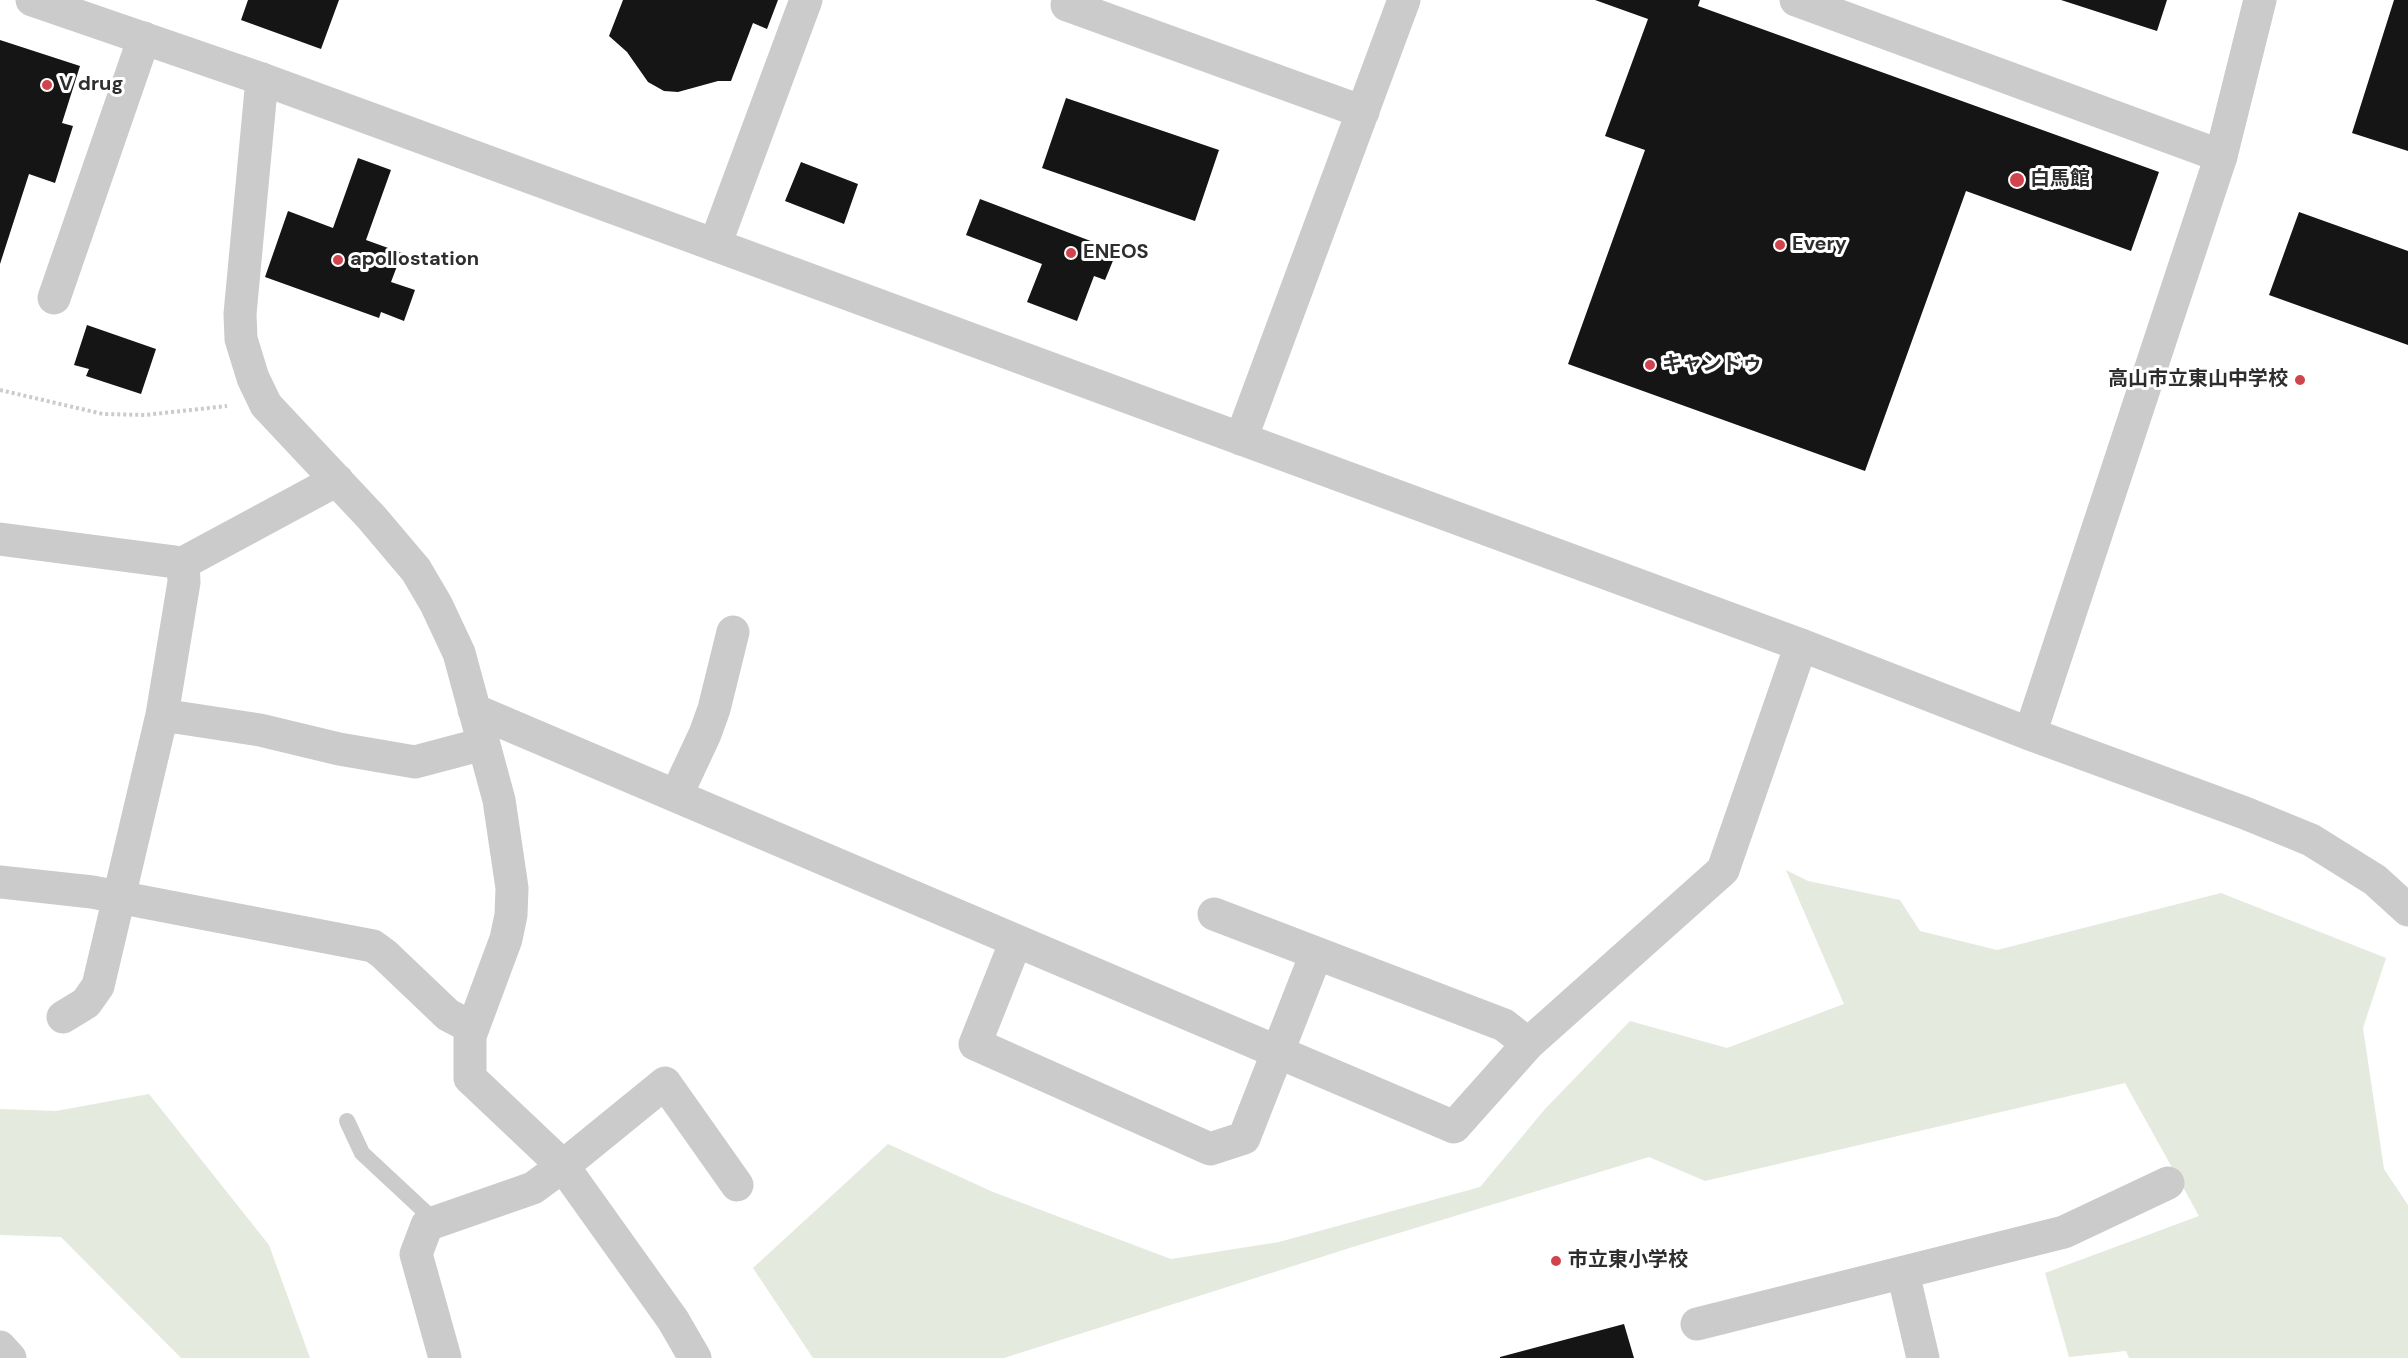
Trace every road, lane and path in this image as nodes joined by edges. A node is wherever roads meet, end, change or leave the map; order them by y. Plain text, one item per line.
1 (32, 0) edge
2 (806, 0) edge
3 (1404, 0) edge
4 (1796, 0) edge
5 (2260, 0) edge
6 (1067, 5) dead end
7 (144, 38) junction
8 (262, 79) junction
9 (1363, 112) junction
10 (2221, 156) junction
11 (715, 245) junction
12 (54, 298) dead end
13 (0, 390) edge
14 (261, 395) junction
15 (1241, 439) junction
16 (337, 480) junction
17 (0, 538) edge
18 (183, 563) junction
19 (733, 633) dead end
20 (1801, 645) junction
21 (474, 710) junction
22 (162, 715) junction
23 (2030, 734) junction
24 (483, 744) junction
25 (676, 796) junction
26 (0, 882) edge
27 (118, 898) junction
28 (2408, 910) edge
29 (1214, 914) dead end
30 (1016, 941) junction
31 (1320, 955) junction
32 (63, 1017) dead end
33 (473, 1028) junction
34 (1528, 1044) junction
35 (1278, 1052) junction
36 (347, 1121) dead end
37 (563, 1166) junction
38 (2168, 1184) dead end
39 (737, 1185) dead end
40 (436, 1222) junction
41 (1903, 1273) junction
42 (1697, 1324) dead end
43 (0, 1347) edge
44 (685, 1354) edge
45 (10, 1358) edge
46 (445, 1358) edge
47 (1923, 1358) edge

1 - 7 street
2 - 11 street
3 - 9 street
4 - 10 street
5 - 10 street
6 - 9 street
7 - 8 street
7 - 12 street
8 - 11 street
8 - 14 street
9 - 15 street
10 - 23 street
11 - 15 street
13 - 14 path
14 - 16 street
15 - 20 street
16 - 18 street
16 - 21 street
17 - 18 street
18 - 22 street
19 - 25 street
20 - 23 street
20 - 34 street
21 - 24 street
21 - 25 street
22 - 24 street
22 - 27 street
23 - 28 street
24 - 33 street
25 - 30 street
26 - 27 street
27 - 32 street
27 - 33 street
29 - 31 street
30 - 35 street
30 - 35 street
31 - 34 street
31 - 35 street
33 - 37 street
34 - 35 street
36 - 40 lane
37 - 39 street
37 - 40 street
37 - 44 street
38 - 41 street
40 - 46 street
41 - 42 street
41 - 47 street
43 - 45 street

